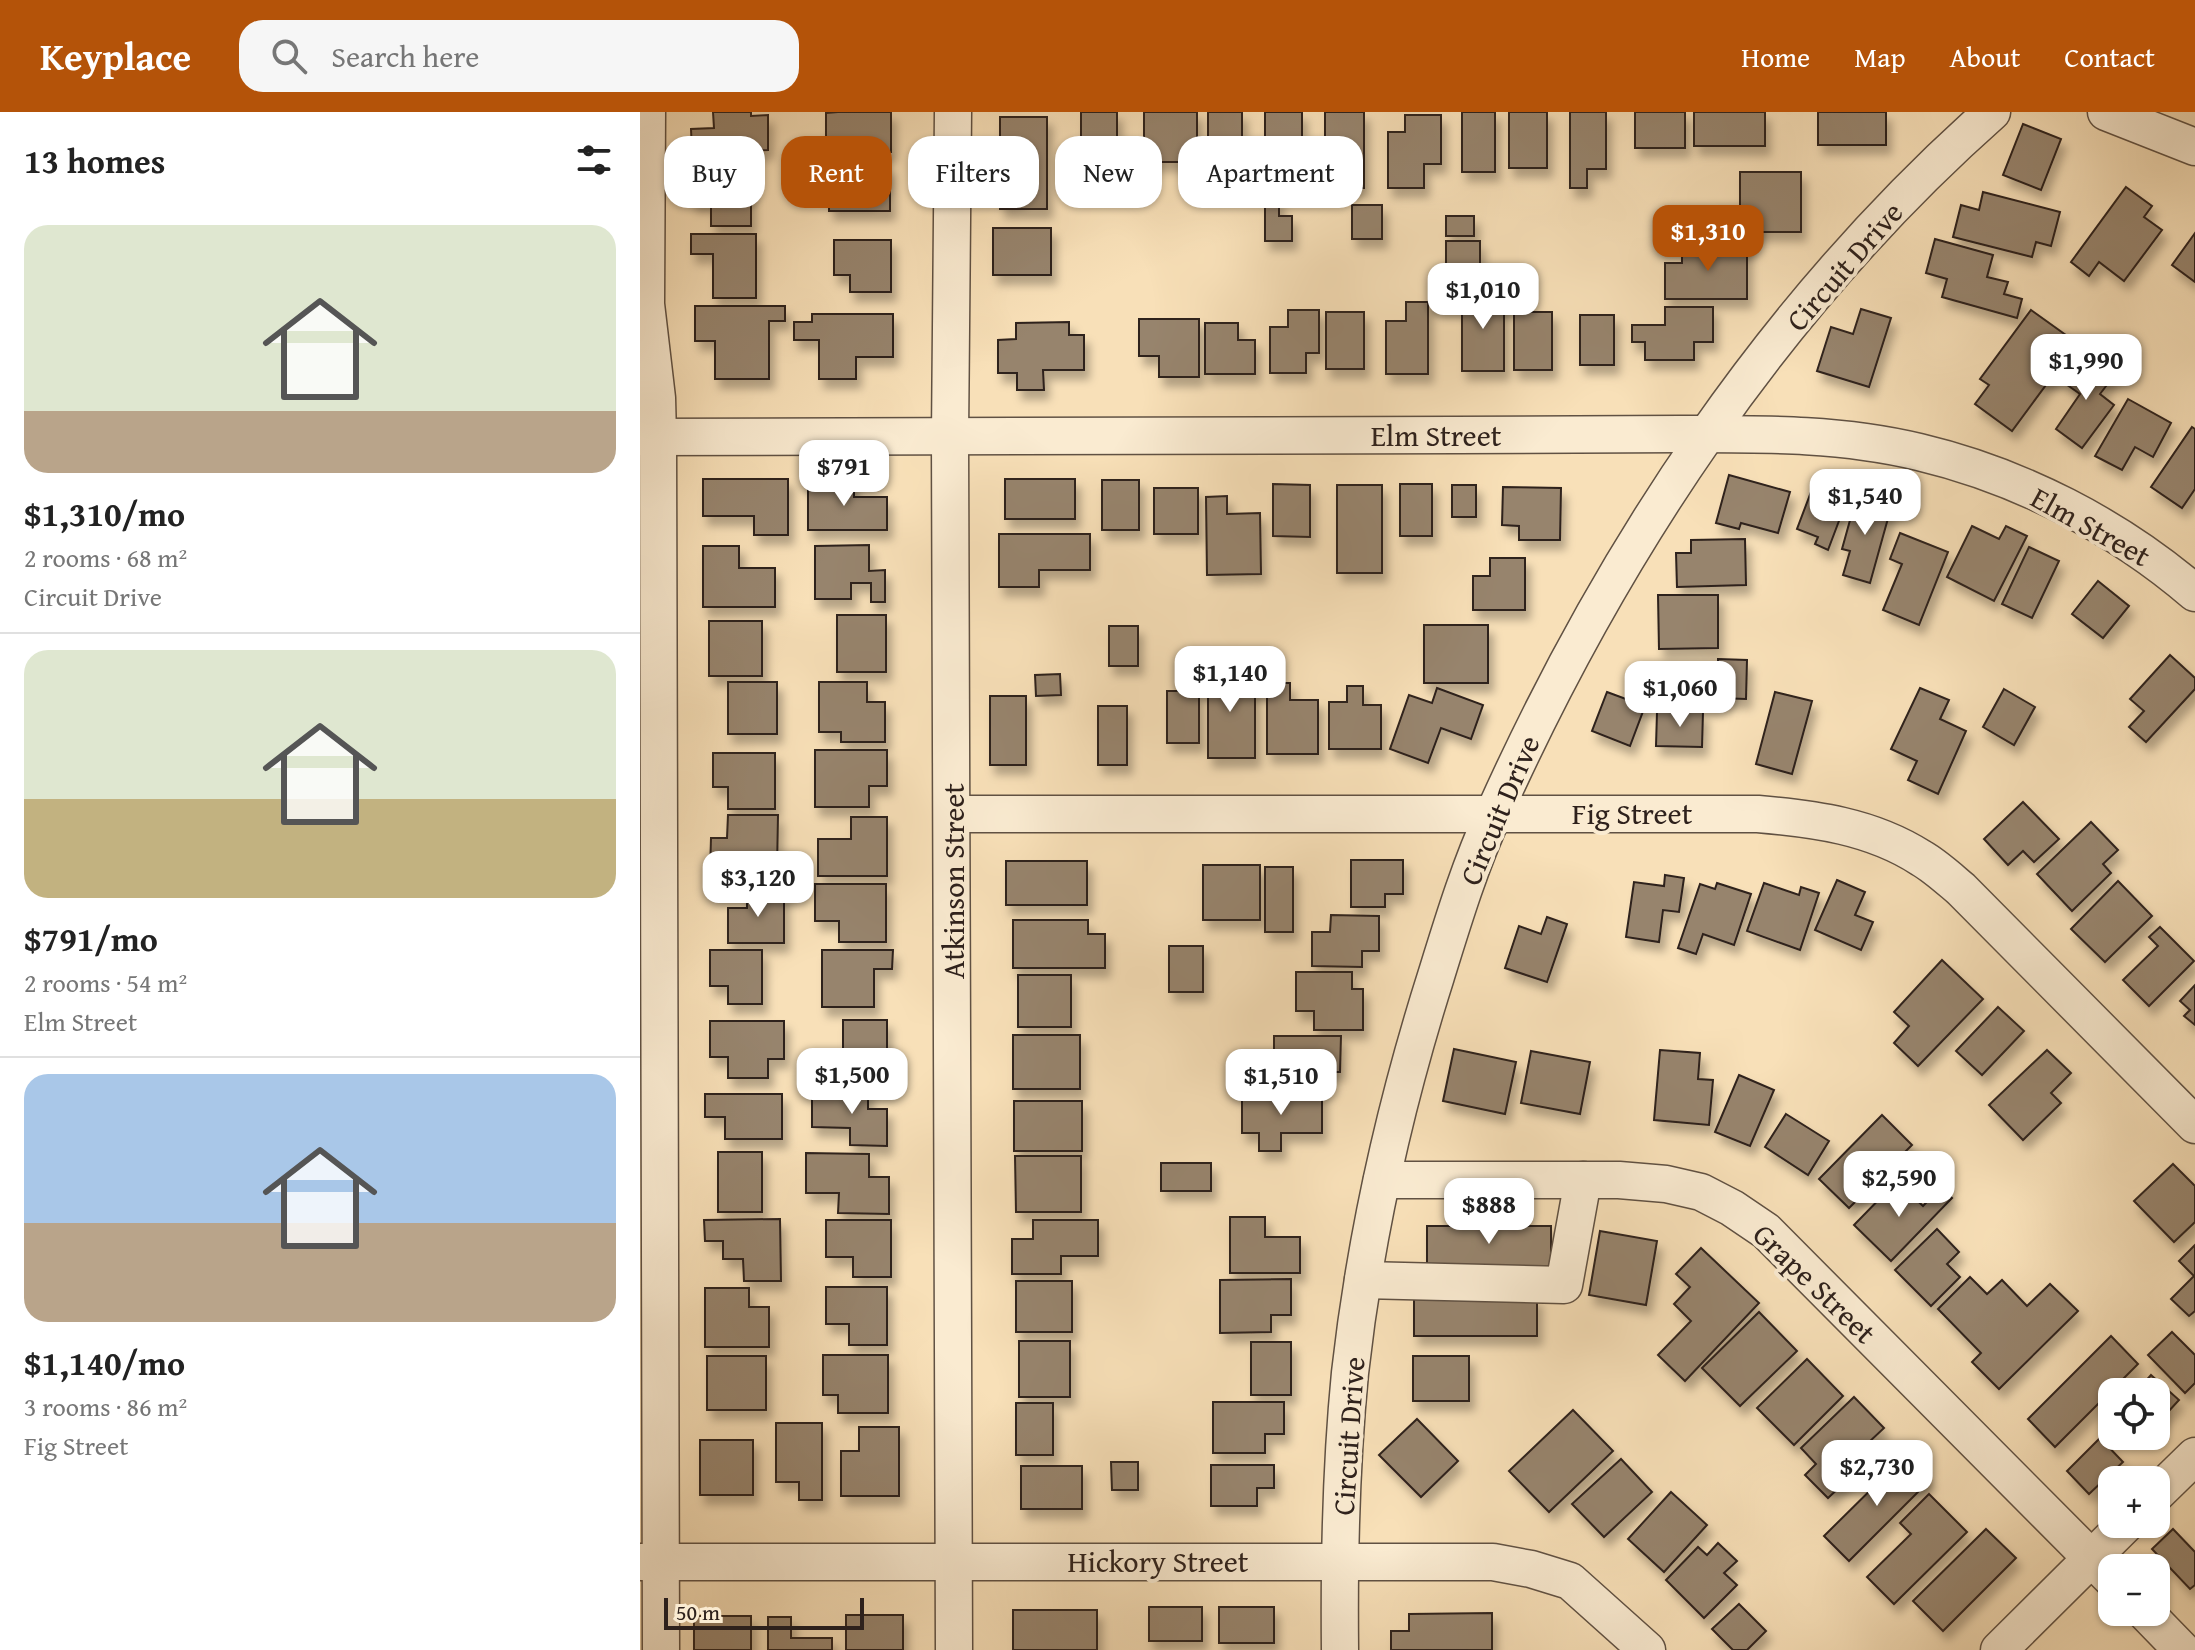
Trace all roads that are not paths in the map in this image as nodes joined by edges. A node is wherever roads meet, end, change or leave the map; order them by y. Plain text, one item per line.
1 (953, 112) edge
2 (1992, 112) edge
3 (2106, 112) edge
4 (644, 123) edge
5 (2195, 147) edge
6 (1707, 434) junction
7 (950, 436) junction
8 (649, 437) edge
9 (2195, 593) edge
10 (649, 737) edge
11 (953, 814) junction
12 (1493, 814) junction
13 (2195, 1125) edge
14 (1382, 1180) junction
15 (1583, 1180) junction
16 (1363, 1280) junction
17 (2195, 1456) edge
18 (2170, 1480) edge
19 (954, 1561) junction
20 (1339, 1561) junction
21 (650, 1562) edge
22 (2098, 1564) edge
23 (2098, 1571) edge
24 (2159, 1626) edge
25 (661, 1650) edge
26 (954, 1650) edge
27 (1340, 1650) edge
28 (1647, 1650) edge
29 (1999, 1650) edge
30 (2182, 1650) edge

1 - 7 street, Atkinson Street
2 - 6 street, Circuit Drive
3 - 5 street
4 - 8 street
6 - 7 street, Elm Street
6 - 9 street, Elm Street
6 - 12 street, Circuit Drive
7 - 8 street, Elm Street
7 - 11 street, Atkinson Street
8 - 10 street
10 - 21 street
11 - 12 street, Fig Street
11 - 19 street, Atkinson Street
12 - 13 street, Fig Street
12 - 14 street, Circuit Drive
14 - 15 street, Grape Street
14 - 16 street, Circuit Drive
15 - 16 street
15 - 22 street, Grape Street
16 - 20 street, Circuit Drive
17 - 18 street
19 - 20 street, Hickory Street
19 - 21 street, Hickory Street
19 - 26 street, Atkinson Street
20 - 27 street, Circuit Drive
20 - 28 street, Hickory Street
21 - 25 street
23 - 29 street
24 - 30 street

